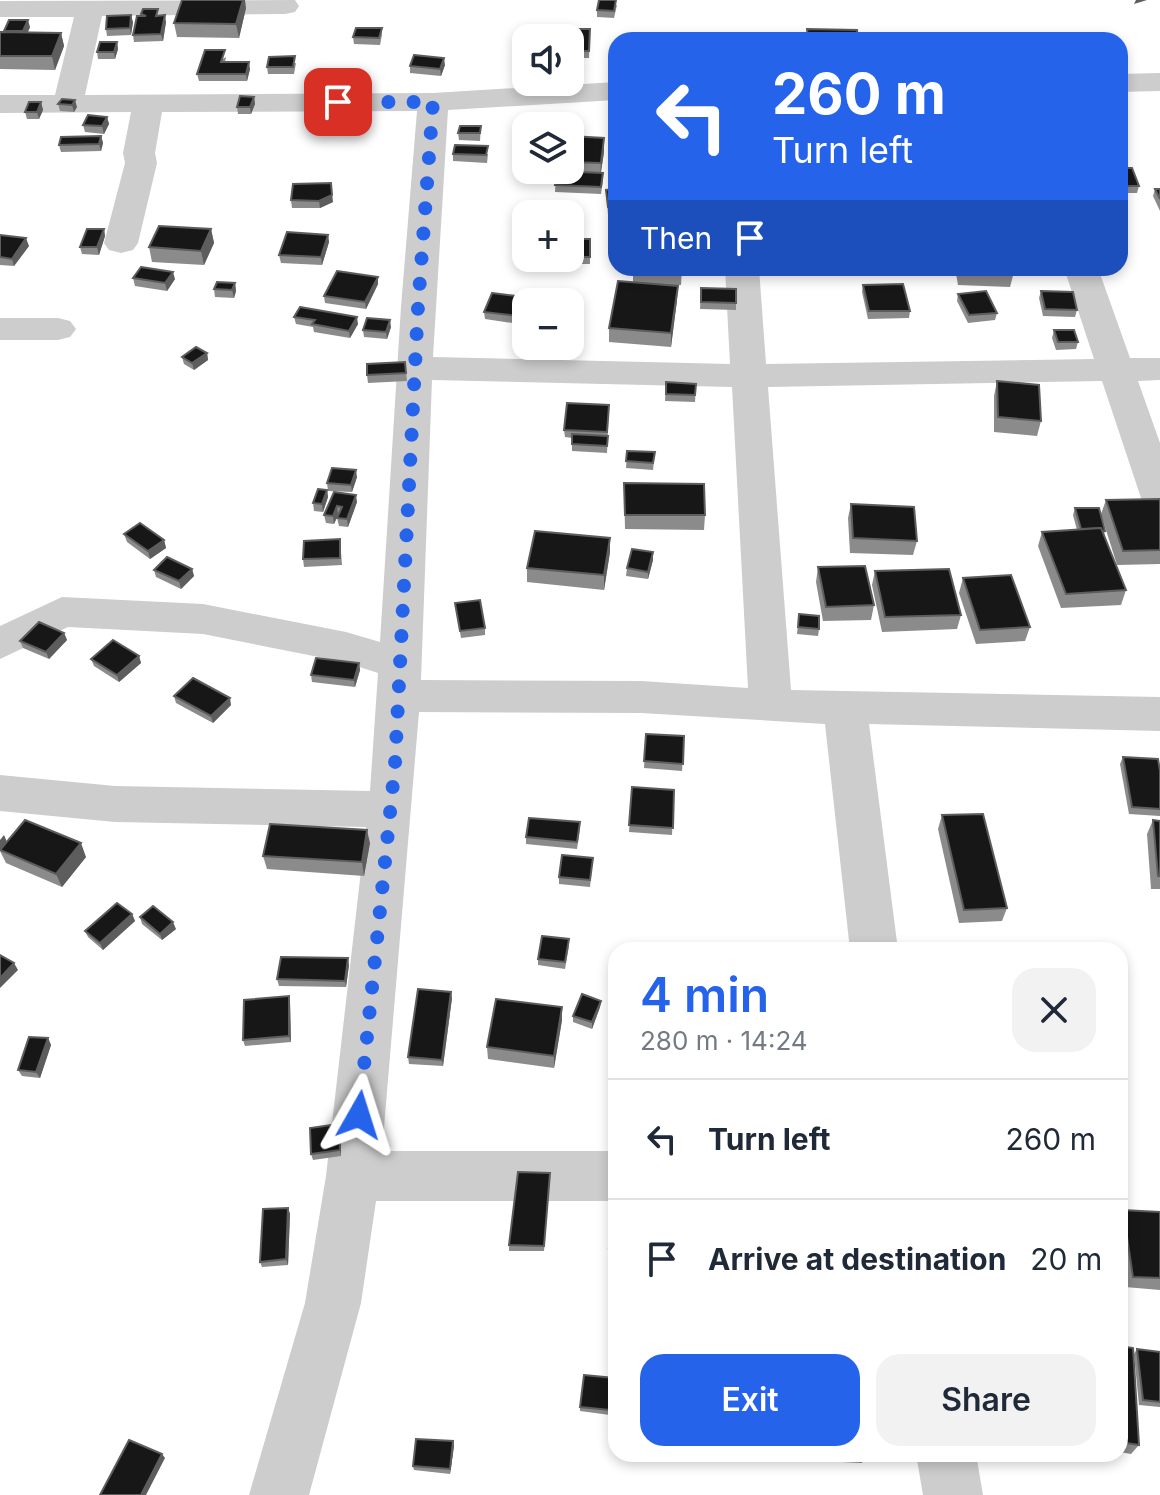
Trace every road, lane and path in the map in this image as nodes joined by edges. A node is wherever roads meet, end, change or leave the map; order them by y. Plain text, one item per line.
1 (91, 4) edge
2 (285, 6) dead end
3 (0, 9) edge
4 (1160, 82) edge
5 (1128, 83) edge
6 (608, 91) edge
7 (433, 102) junction
8 (68, 103) junction
9 (148, 103) junction
10 (0, 104) edge
11 (121, 243) dead end
12 (743, 276) edge
13 (1084, 276) edge
14 (0, 329) edge
15 (58, 329) dead end
16 (417, 368) junction
17 (1115, 369) junction
18 (1160, 369) edge
19 (750, 376) junction
20 (1160, 498) edge
21 (0, 644) edge
22 (398, 680) junction
23 (771, 706) junction
24 (845, 708) junction
25 (1160, 714) edge
26 (0, 793) edge
27 (390, 809) junction
28 (873, 942) edge
29 (353, 1176) junction
30 (608, 1176) edge
31 (947, 1462) edge
32 (279, 1495) edge
33 (953, 1495) edge

1 - 2 street
1 - 3 street
1 - 8 street
4 - 5 street
6 - 7 street
7 - 9 street
7 - 16 street
8 - 9 street
8 - 10 street
9 - 11 street
12 - 19 street
13 - 17 street
14 - 15 street
16 - 19 street
16 - 22 street
17 - 18 street
17 - 19 street
17 - 20 street
19 - 23 street
21 - 22 street
22 - 23 street
22 - 27 street
23 - 24 street
24 - 25 street
24 - 28 street
26 - 27 street
27 - 29 street
29 - 30 street
29 - 32 street
31 - 33 street

